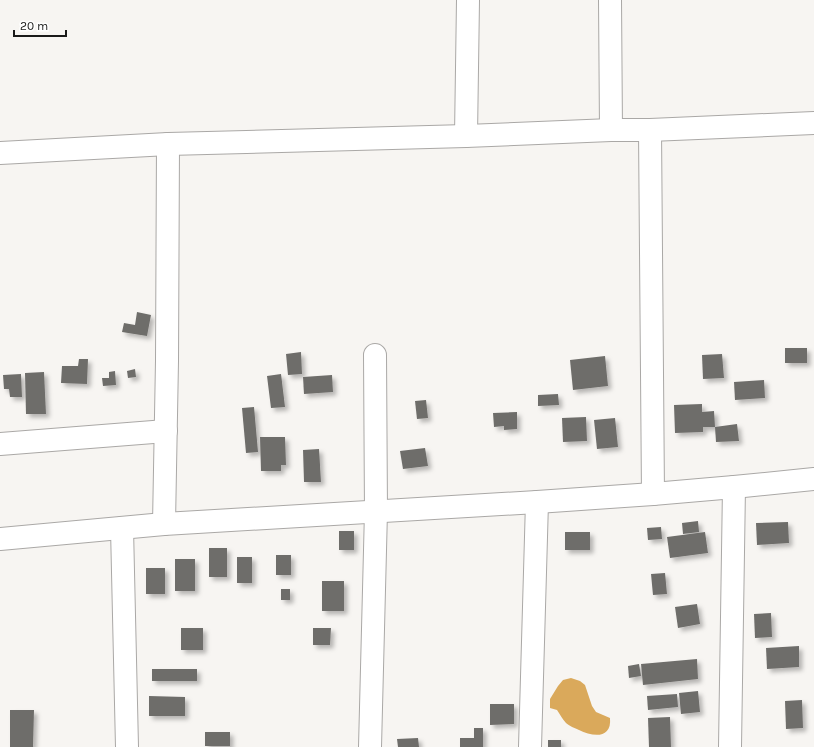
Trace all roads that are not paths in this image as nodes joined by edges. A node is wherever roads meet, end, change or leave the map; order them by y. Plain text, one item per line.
1 (468, 0) edge
2 (610, 0) edge
3 (814, 123) edge
4 (611, 130) junction
5 (650, 130) junction
6 (466, 136) junction
7 (168, 144) junction
8 (0, 153) edge
9 (375, 354) dead end
10 (166, 431) junction
11 (0, 444) edge
12 (814, 479) edge
13 (734, 487) junction
14 (653, 494) junction
15 (537, 502) junction
16 (376, 511) junction
17 (164, 524) junction
18 (122, 528) junction
19 (0, 539) edge
20 (127, 747) edge
21 (370, 747) edge
22 (530, 747) edge
23 (730, 747) edge

1 - 6 street
2 - 4 street
3 - 5 street
4 - 5 street
4 - 6 street
5 - 14 street
6 - 7 street
7 - 8 street
7 - 10 street
9 - 16 street
10 - 11 street
10 - 17 street
12 - 13 street
13 - 14 street
13 - 23 street
14 - 15 street
15 - 16 street
15 - 22 street
16 - 17 street
16 - 21 street
17 - 18 street
18 - 19 street
18 - 20 street

